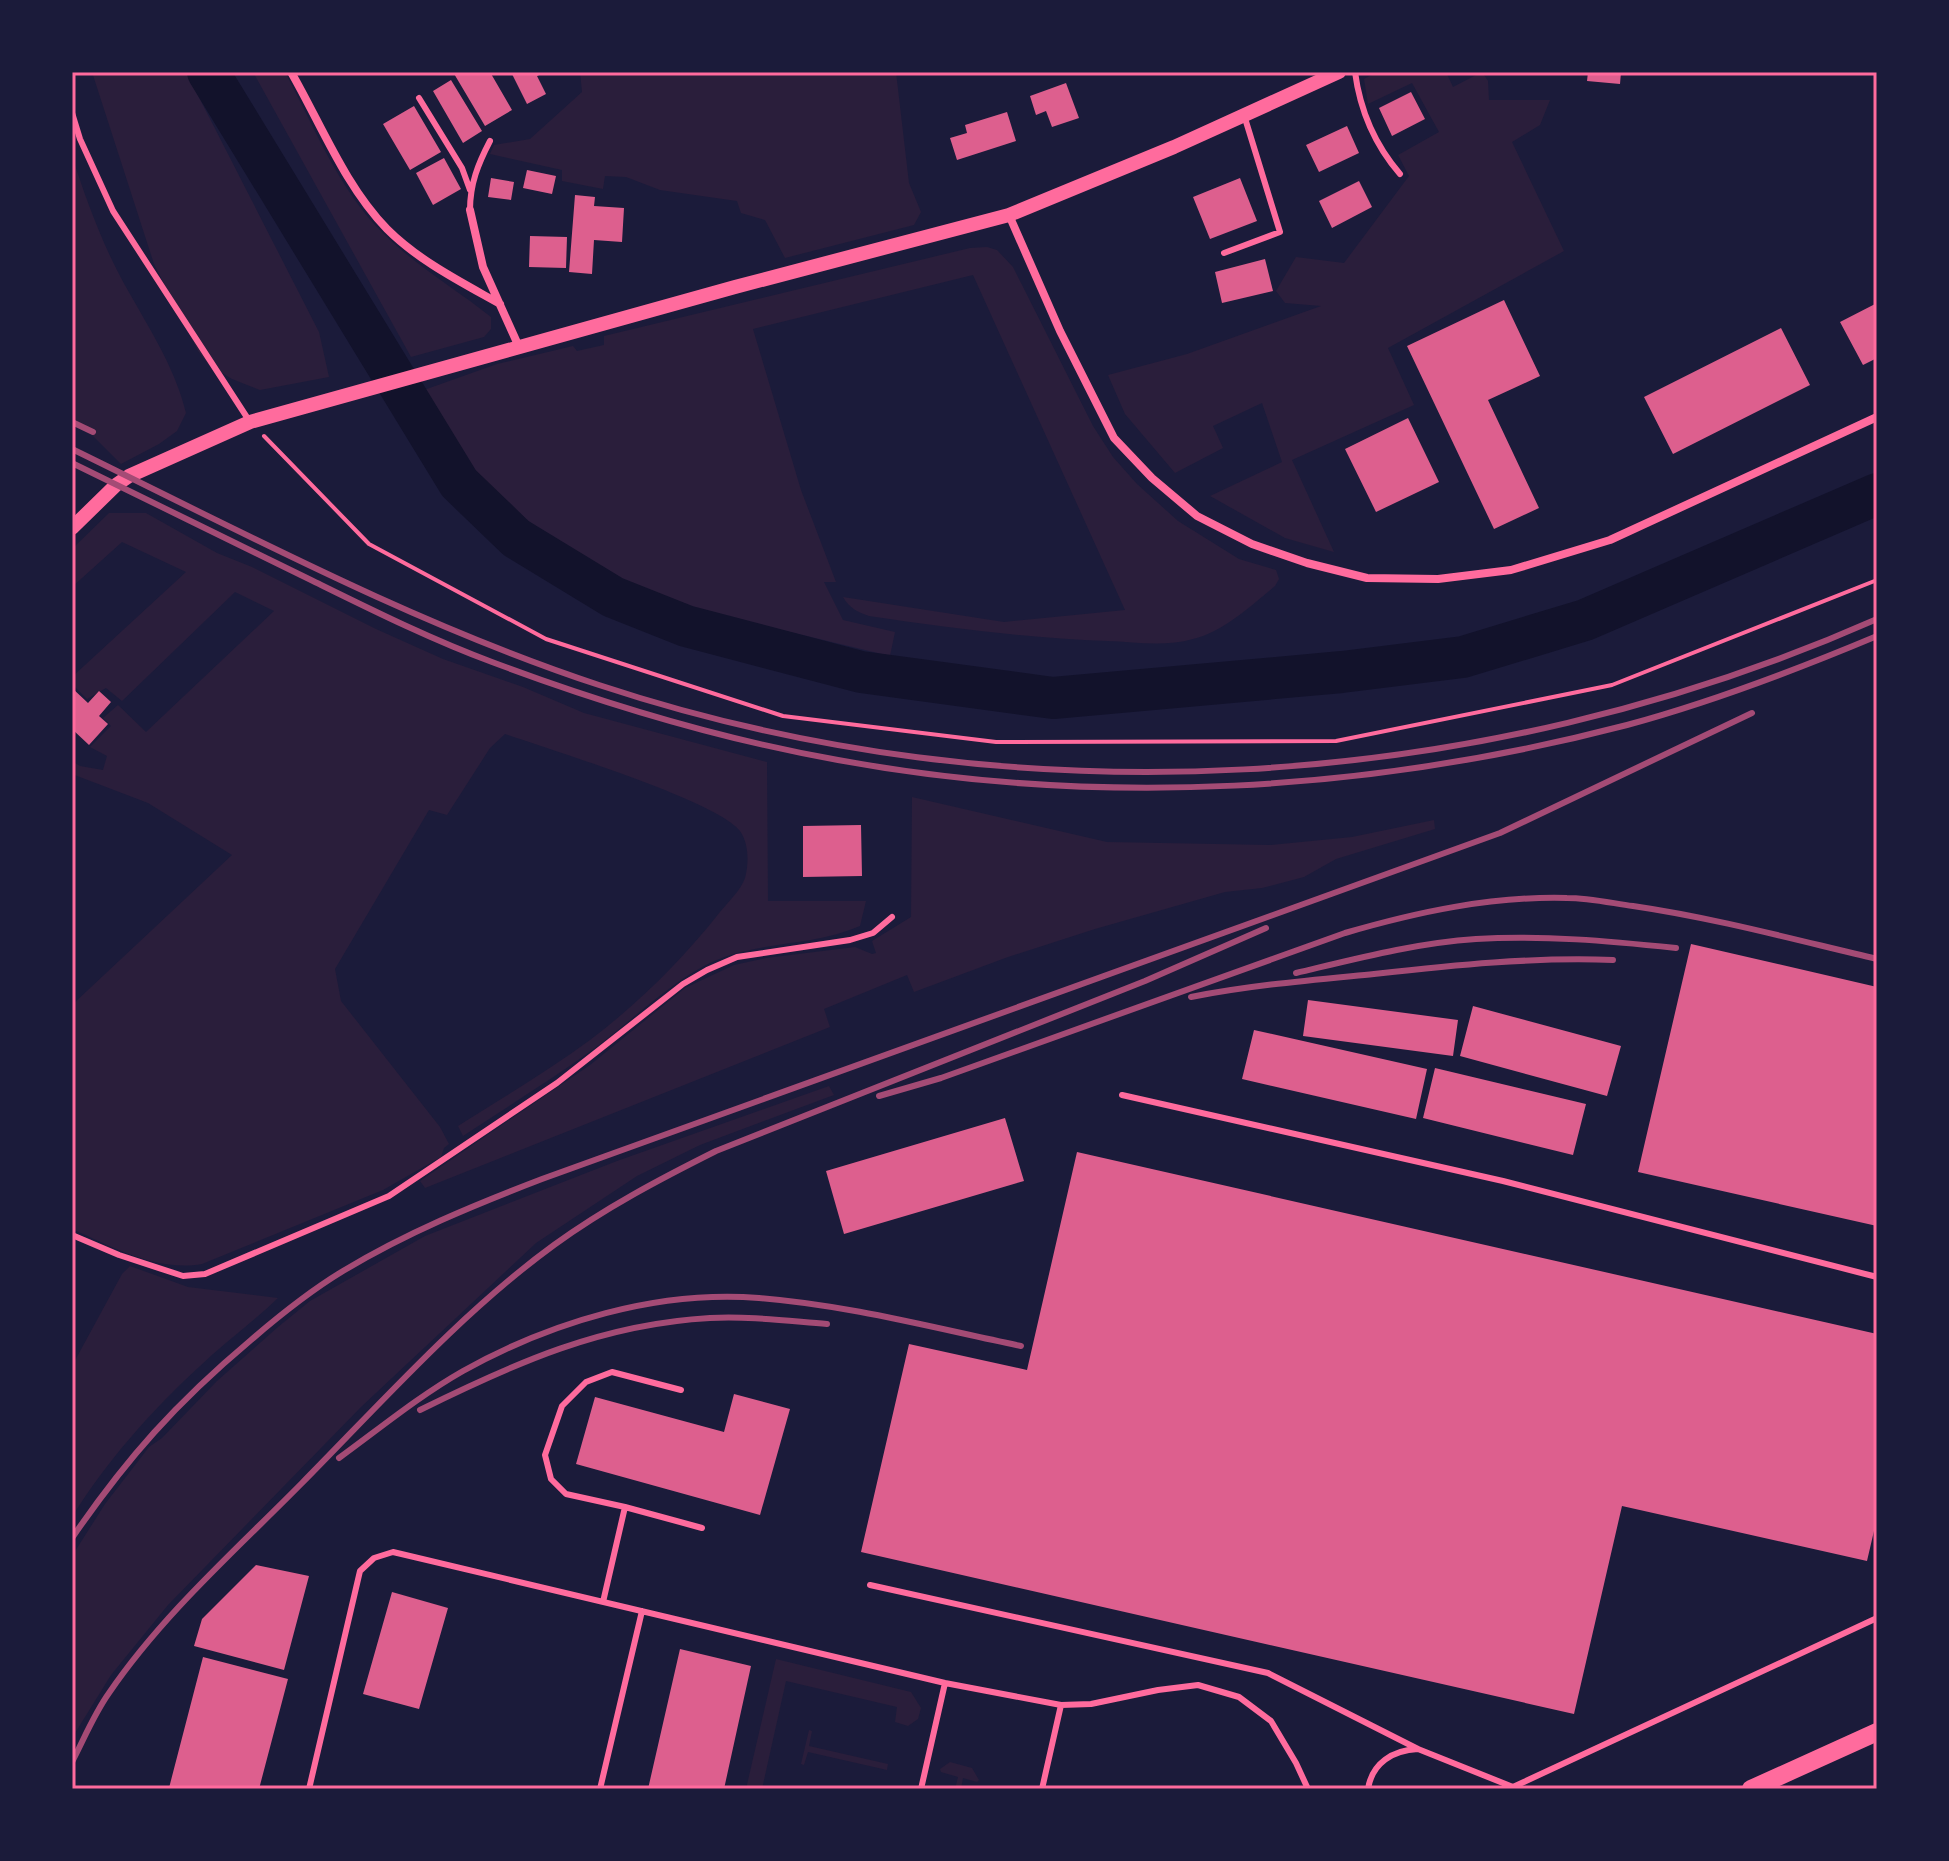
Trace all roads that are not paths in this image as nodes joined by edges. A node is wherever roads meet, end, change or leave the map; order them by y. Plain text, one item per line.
1 (291, 72) edge
2 (1339, 72) edge
3 (1355, 72) edge
4 (419, 98) dead end
5 (72, 113) edge
6 (1244, 115) junction
7 (490, 141) dead end
8 (1400, 174) dead end
9 (470, 190) junction
10 (470, 210) joint
11 (1009, 215) junction
12 (1224, 253) dead end
13 (500, 304) junction
14 (519, 347) junction
15 (1877, 417) edge
16 (250, 422) junction
17 (72, 528) edge
18 (892, 917) dead end
19 (1122, 1095) dead end
20 (72, 1235) edge
21 (1877, 1277) edge
22 (681, 1390) dead end
23 (625, 1507) junction
24 (702, 1528) dead end
25 (870, 1585) dead end
26 (603, 1602) junction
27 (642, 1611) junction
28 (1877, 1618) edge
29 (945, 1683) junction
30 (1061, 1705) junction
31 (1877, 1732) edge
32 (1418, 1749) junction
33 (1511, 1788) edge
34 (309, 1789) edge
35 (600, 1789) edge
36 (921, 1789) edge
37 (1042, 1789) edge
38 (1308, 1789) edge
39 (1368, 1789) edge
40 (1751, 1789) edge

1 - 13 street
2 - 6 street
3 - 8 lane
4 - 9 lane
5 - 16 lane
6 - 11 street
6 - 12 lane
7 - 9 lane
9 - 10 lane
10 - 13 street
11 - 14 street
11 - 15 street
13 - 14 street
14 - 16 street
16 - 17 street
18 - 20 lane
19 - 21 lane
22 - 23 lane
23 - 24 lane
23 - 26 lane
25 - 32 lane
26 - 27 lane
26 - 34 lane
27 - 29 lane
27 - 35 lane
28 - 33 lane
29 - 30 lane
29 - 36 lane
30 - 37 lane
30 - 38 lane
31 - 40 main road
32 - 33 lane
32 - 39 lane

